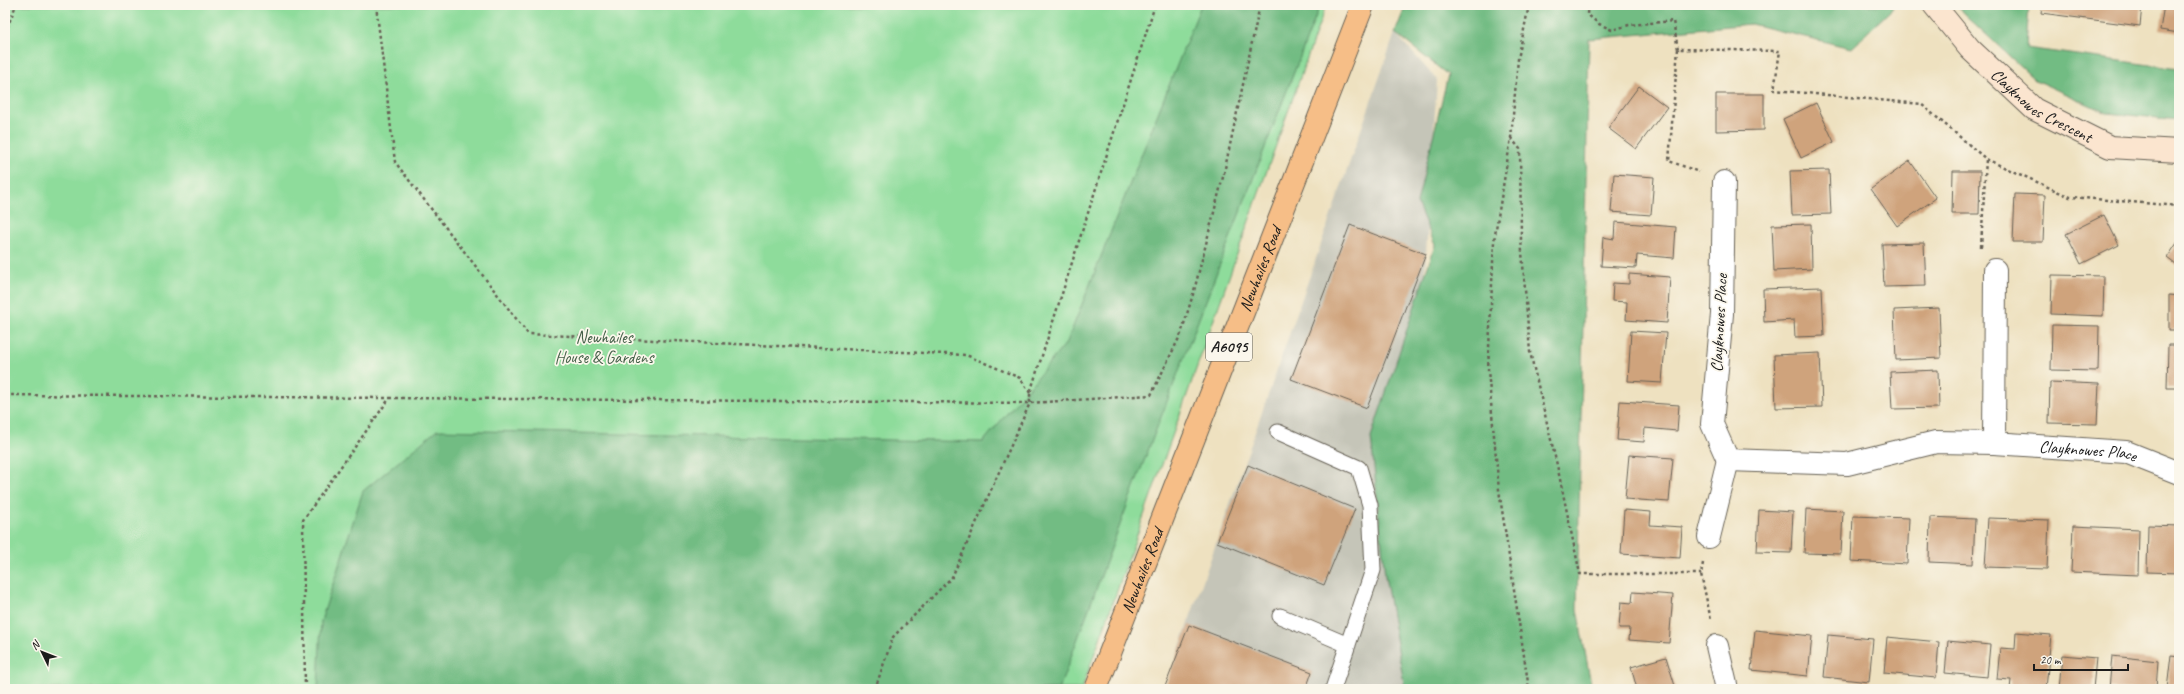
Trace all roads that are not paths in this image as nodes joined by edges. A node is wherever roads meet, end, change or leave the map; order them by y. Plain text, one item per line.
1 (1363, 5) edge
2 (1934, 5) edge
3 (2179, 151) edge
4 (1724, 182) road end
5 (1995, 270) road end
6 (1278, 432) dead end
7 (1994, 444) junction
8 (1728, 460) junction
9 (2179, 473) edge
10 (1709, 537) road end
11 (1280, 616) dead end
12 (1348, 645) junction
13 (1717, 646) road end
14 (1096, 689) edge
15 (1333, 689) edge
16 (1727, 689) edge

1 - 14 main road, Newhailes Road / A6095
2 - 3 street, Clayknowes Crescent
4 - 8 street, Clayknowes Place
5 - 7 street
6 - 12 lane
7 - 8 street, Clayknowes Place
7 - 9 street, Clayknowes Place
8 - 10 street
11 - 12 lane
12 - 15 lane
13 - 16 street

